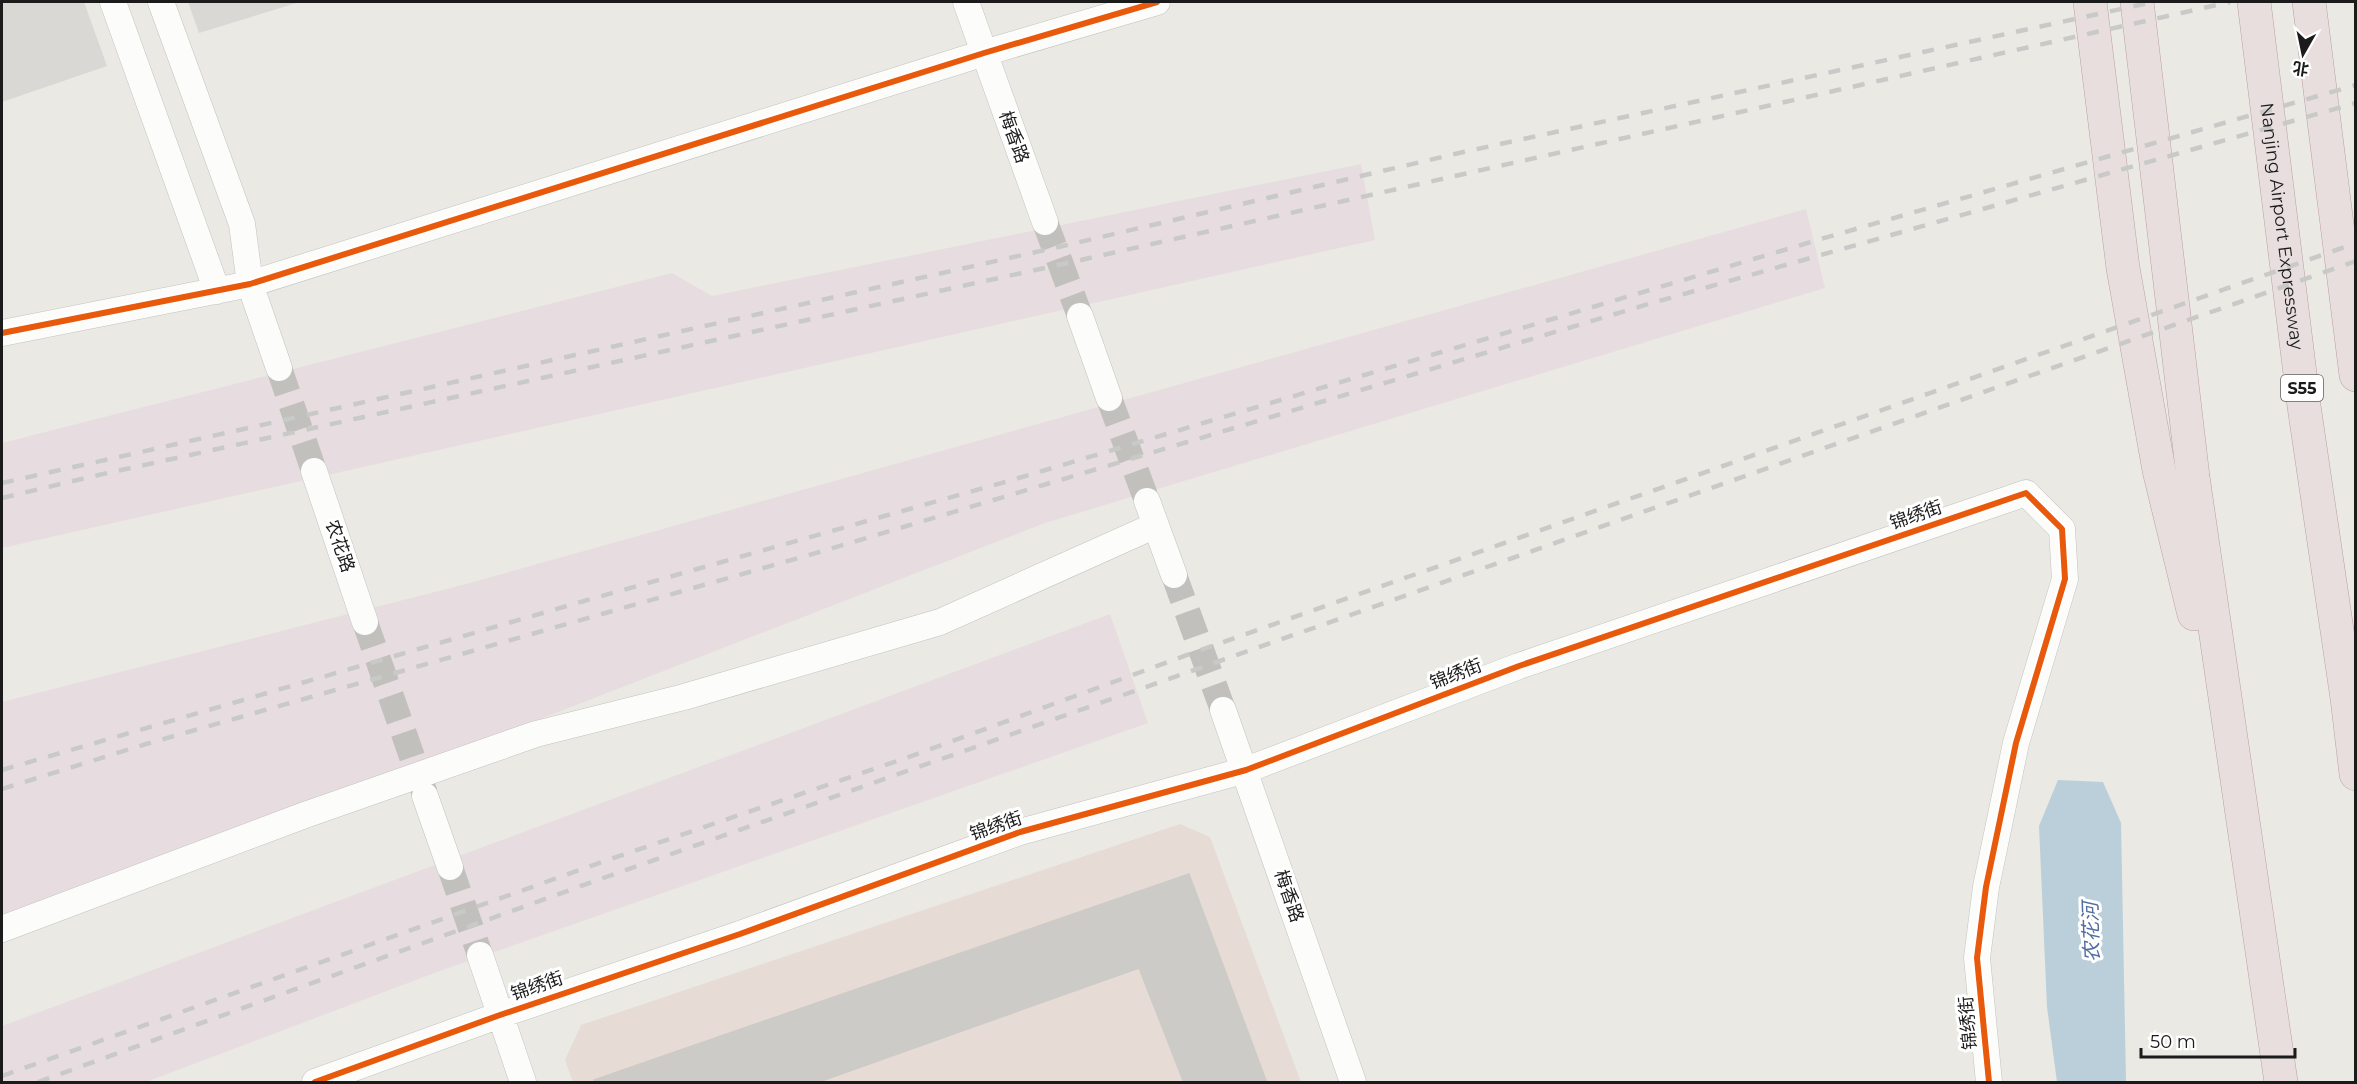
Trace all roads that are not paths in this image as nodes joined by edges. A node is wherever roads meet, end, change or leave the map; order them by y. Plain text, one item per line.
1 (113, 2) edge
2 (161, 2) edge
3 (966, 2) edge
4 (1157, 2) edge
5 (2090, 2) edge
6 (2137, 2) edge
7 (2254, 2) edge
8 (2309, 2) edge
9 (984, 53) junction
10 (1045, 222) tunnel mouth
11 (250, 284) junction
12 (217, 291) junction
13 (1080, 316) tunnel mouth
14 (2, 333) edge
15 (279, 368) tunnel mouth
16 (2355, 375) edge
17 (1109, 398) tunnel mouth
18 (314, 471) tunnel mouth
19 (1147, 501) tunnel mouth
20 (1156, 525) junction
21 (1174, 575) tunnel mouth
22 (365, 622) tunnel mouth
23 (1223, 710) tunnel mouth
24 (1246, 770) junction
25 (2355, 774) edge
26 (425, 796) tunnel mouth
27 (2242, 818) junction
28 (450, 867) tunnel mouth
29 (2, 929) edge
30 (480, 955) tunnel mouth
31 (500, 1015) junction
32 (315, 1083) edge
33 (523, 1083) edge
34 (1353, 1083) edge
35 (1989, 1083) edge
36 (2281, 1083) edge

1 - 12 street
2 - 11 street
3 - 9 street, 梅香路
4 - 9 street
5 - 27 highway
6 - 27 highway
7 - 25 highway, Nanjing Airport Expressway / S55
8 - 16 highway
9 - 10 street, 梅香路
9 - 11 street
11 - 12 street
11 - 15 street
12 - 14 street
13 - 17 street
18 - 22 street, 农花路
19 - 20 street
20 - 21 street
20 - 29 street
23 - 24 street, 梅香路
24 - 31 street, 锦绣街
24 - 34 street, 梅香路
24 - 35 street, 锦绣街
26 - 28 street
27 - 36 highway
30 - 31 street
31 - 32 street, 锦绣街
31 - 33 street

